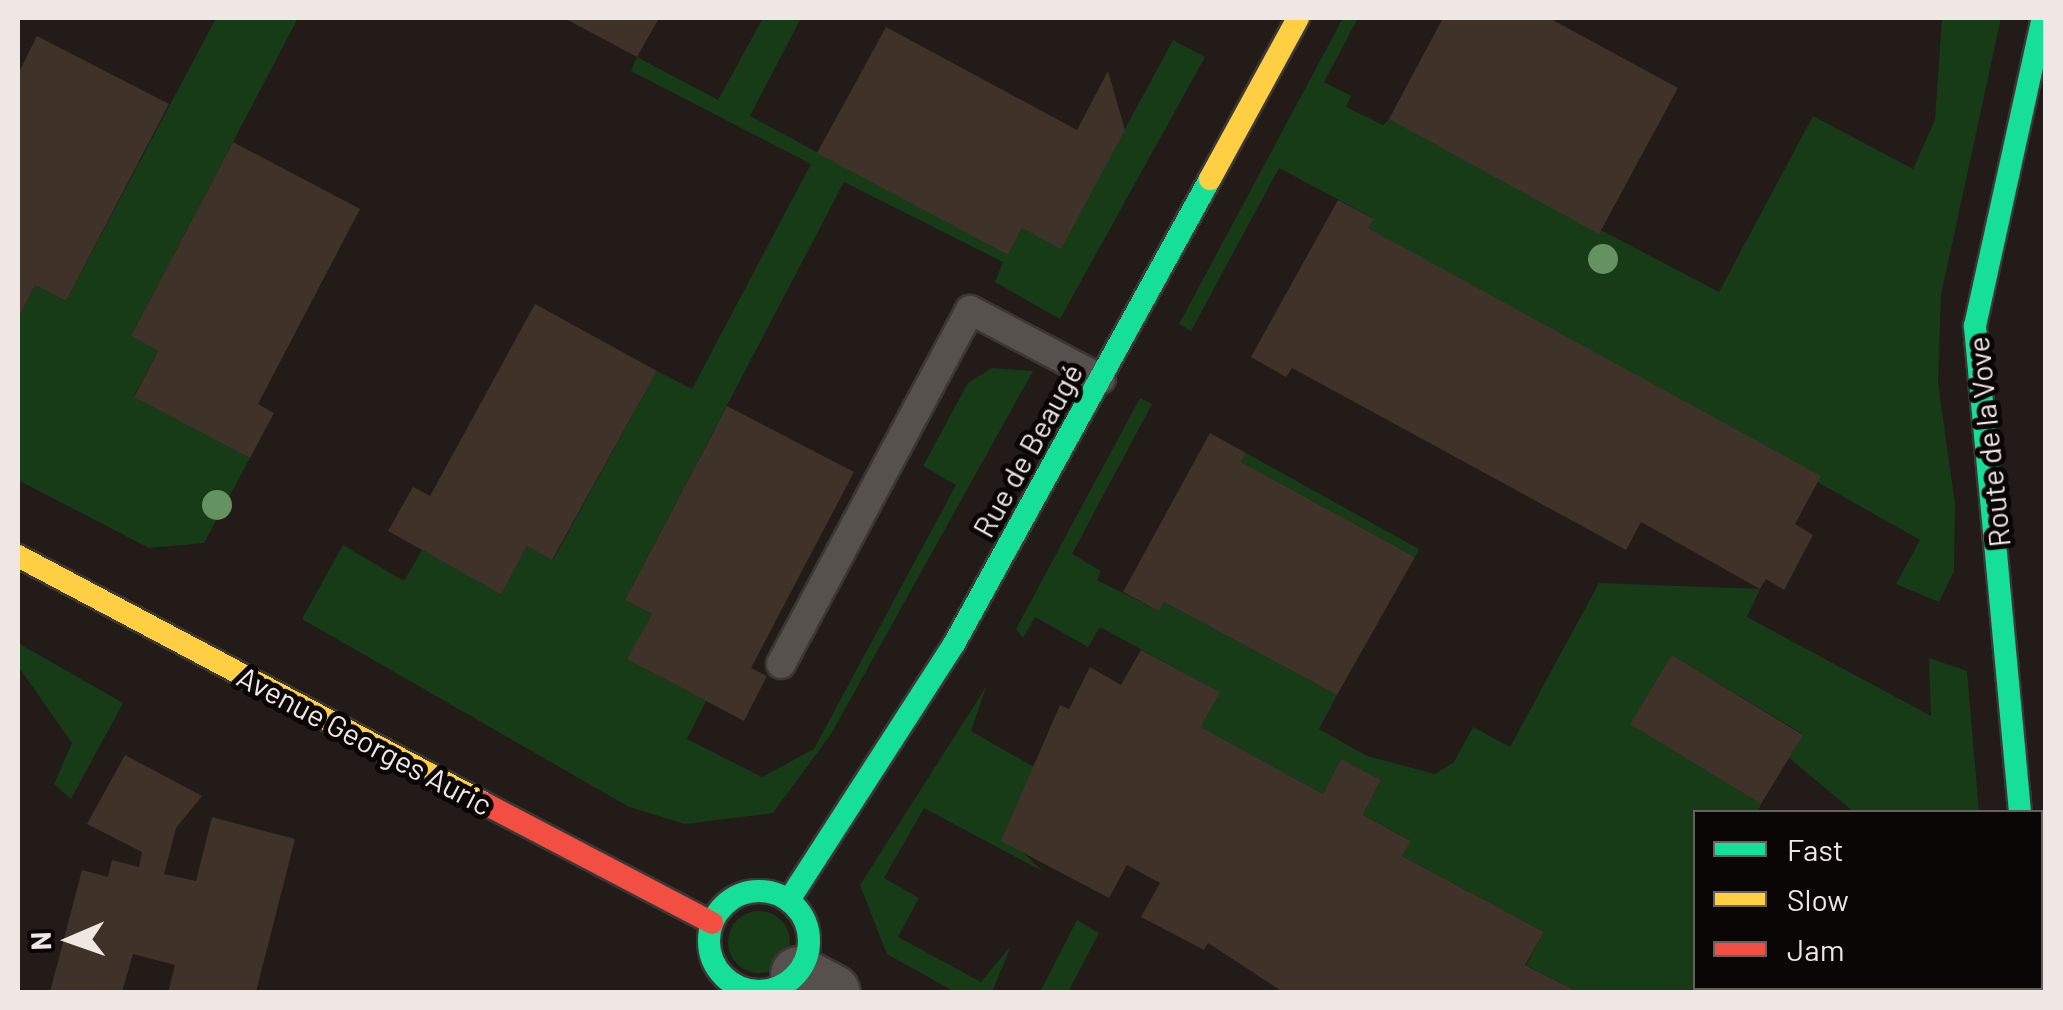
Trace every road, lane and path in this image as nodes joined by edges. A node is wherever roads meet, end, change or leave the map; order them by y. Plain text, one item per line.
1 (1298, 18) edge
2 (2043, 18) edge
3 (1101, 379) junction
4 (18, 556) edge
5 (2012, 655) junction
6 (2046, 658) edge
7 (780, 664) dead end
8 (2020, 810) edge
9 (789, 900) junction
10 (712, 923) junction
11 (815, 983) edge
12 (726, 988) edge

1 - 3 street, Rue de Beaugé
2 - 5 street, Route de la Vove
3 - 7 lane
3 - 9 street, Rue de Beaugé
4 - 10 street, Avenue Georges Auric
5 - 6 lane
5 - 8 street, Route de la Vove
9 - 10 street
9 - 11 street
10 - 12 street
11 - 12 street

